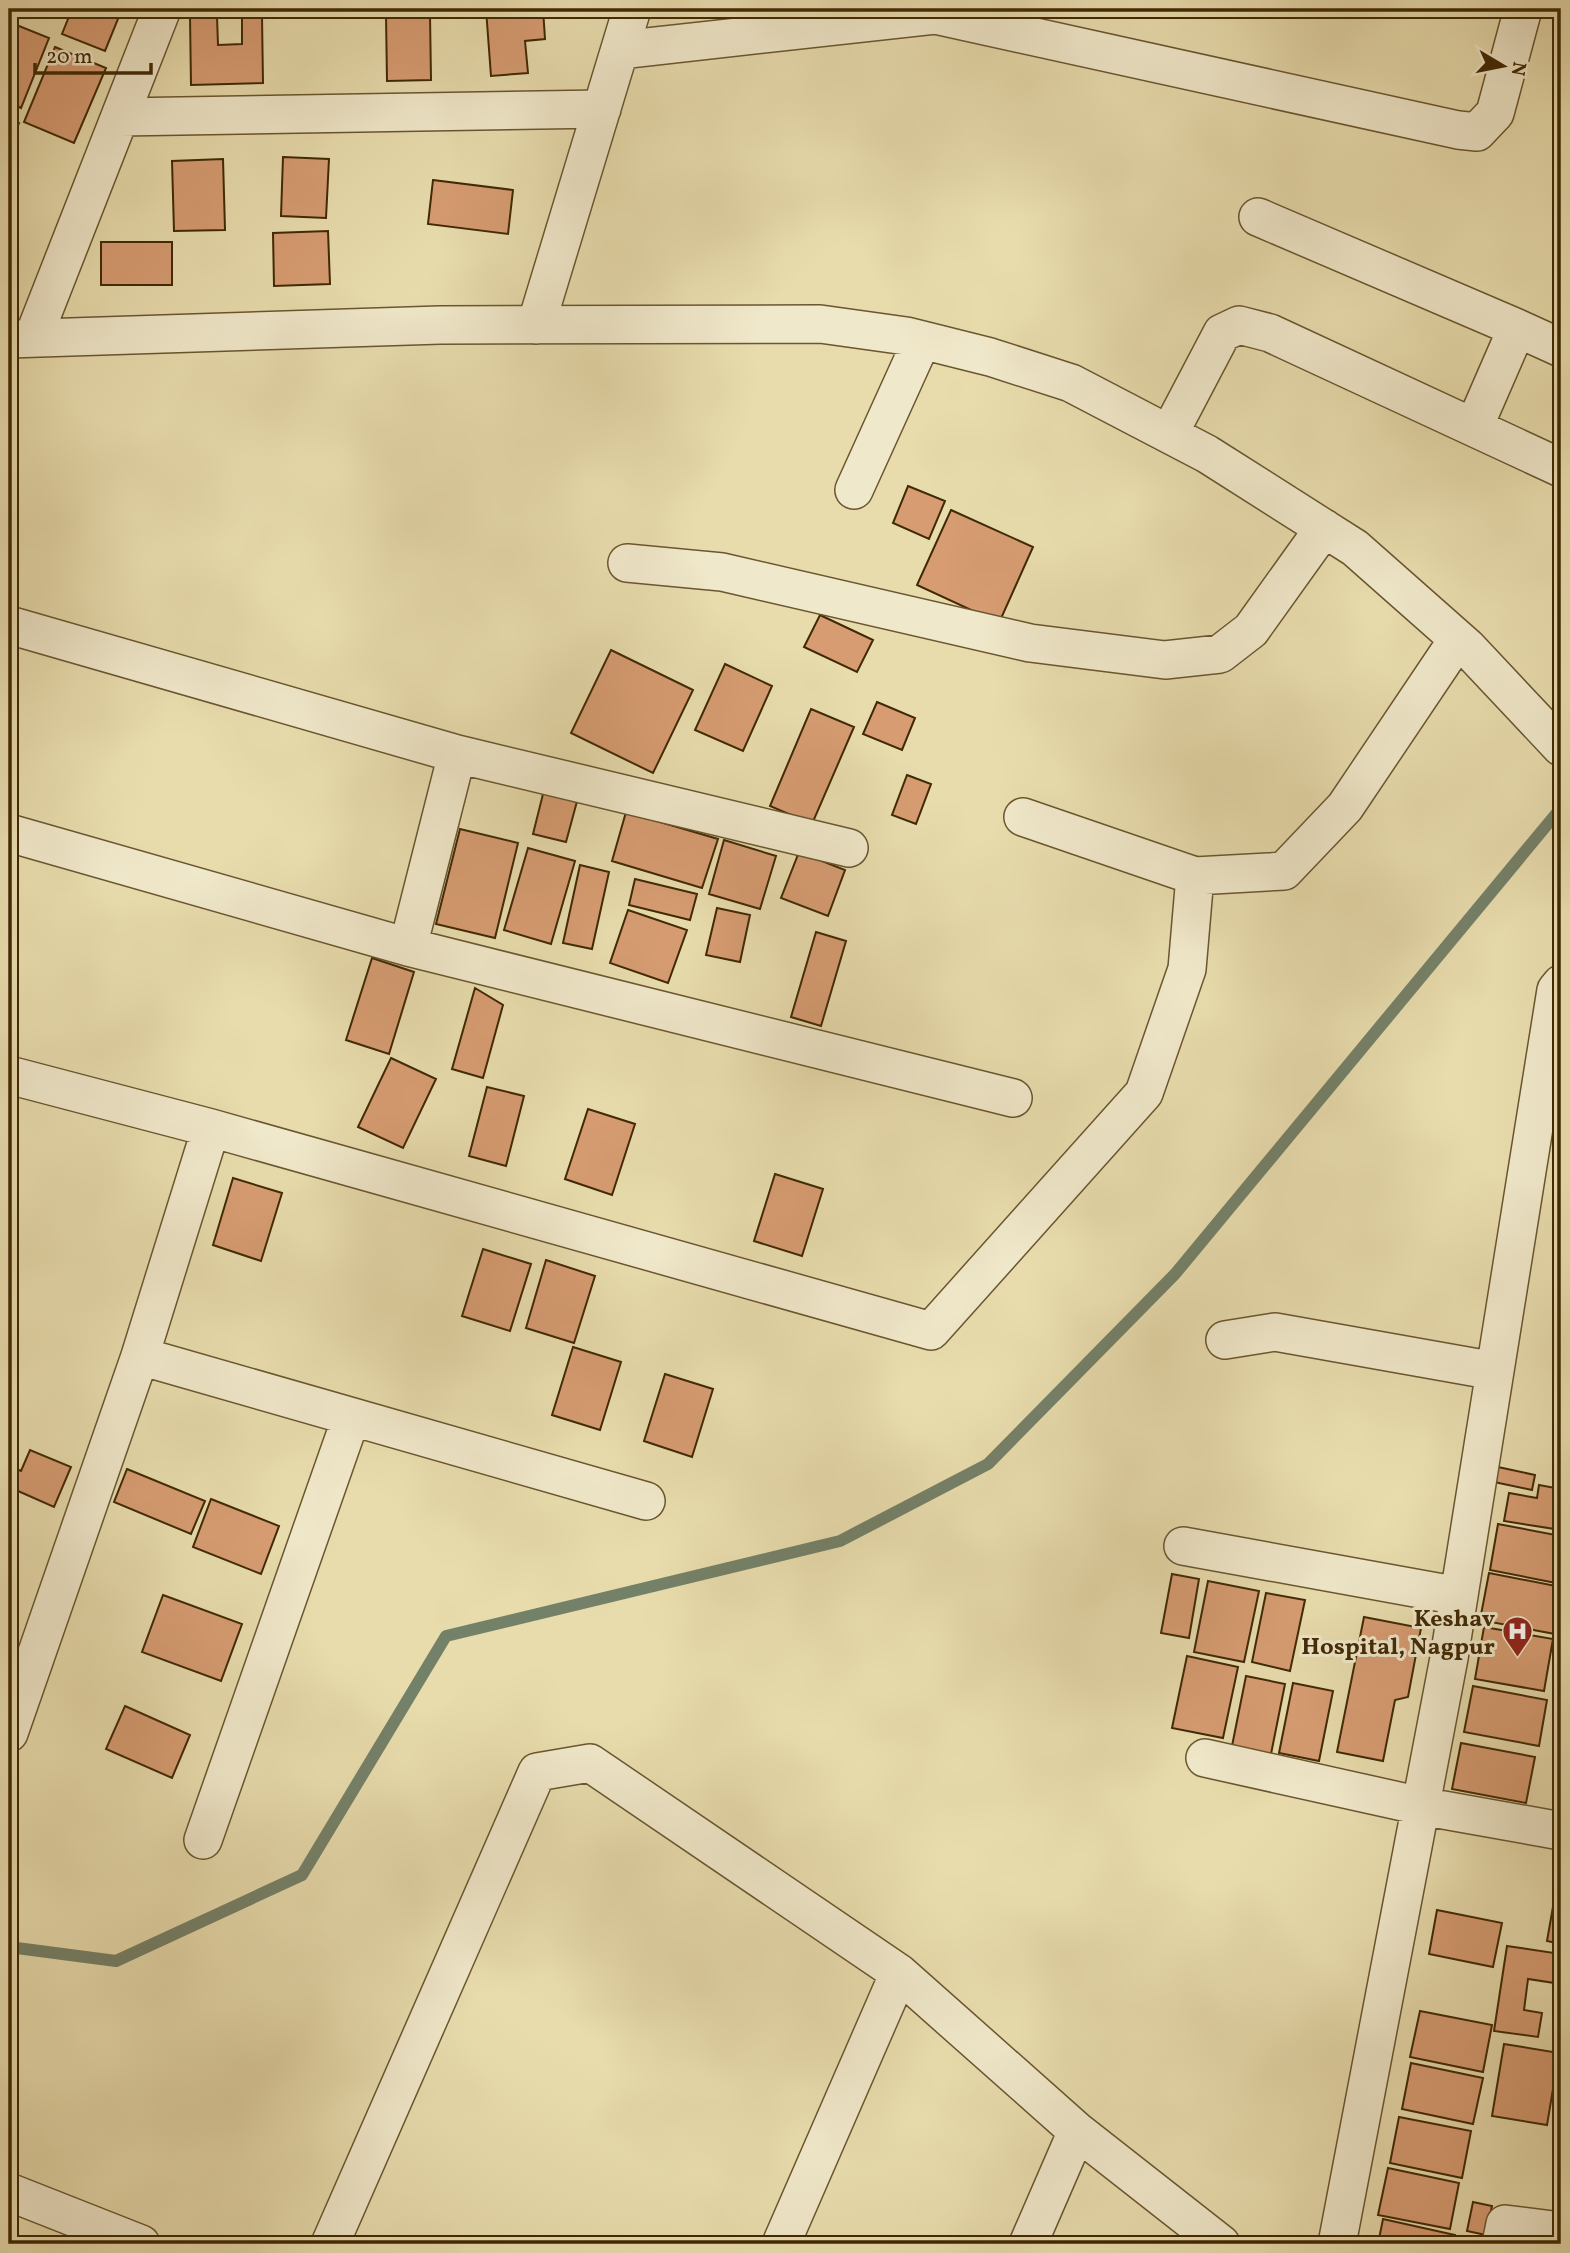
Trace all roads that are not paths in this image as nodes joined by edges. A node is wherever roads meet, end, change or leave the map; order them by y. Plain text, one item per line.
1 (163, 9) edge
2 (632, 9) edge
3 (1523, 9) edge
4 (936, 12) edge
5 (620, 50) junction
6 (602, 109) junction
7 (120, 117) junction
8 (1258, 217) dead end
9 (536, 325) junction
10 (1517, 328) junction
11 (21, 338) edge
12 (922, 340) junction
13 (1561, 348) edge
14 (1474, 427) junction
15 (1169, 434) junction
16 (1561, 468) edge
17 (854, 490) dead end
18 (1324, 528) junction
19 (627, 563) dead end
20 (9, 625) edge
21 (1458, 639) junction
22 (1561, 747) edge
23 (457, 754) junction
24 (1023, 817) dead end
25 (9, 833) edge
26 (849, 848) dead end
27 (1195, 876) junction
28 (408, 947) junction
29 (1561, 984) edge
30 (9, 1075) edge
31 (1013, 1098) dead end
32 (211, 1128) junction
33 (1225, 1340) dead end
34 (140, 1356) junction
35 (1495, 1371) junction
36 (351, 1418) junction
37 (646, 1501) dead end
38 (1182, 1546) dead end
39 (1459, 1596) junction
40 (9, 1733) edge
41 (1205, 1758) dead end
42 (1421, 1806) junction
43 (1561, 1831) edge
44 (203, 1840) dead end
45 (899, 1973) junction
46 (1077, 2131) junction
47 (9, 2192) edge
48 (1561, 2231) edge
49 (141, 2244) edge
50 (330, 2244) edge
51 (780, 2244) edge
52 (1028, 2244) edge
53 (1221, 2244) edge
54 (1336, 2244) edge
55 (1501, 2244) edge

1 - 7 street
2 - 5 street
3 - 4 street
4 - 5 street
5 - 6 street
6 - 7 street
6 - 9 street
7 - 11 street
8 - 10 street
9 - 11 street
9 - 12 street
10 - 13 street
10 - 14 street
12 - 15 street
12 - 17 street
14 - 15 street
14 - 16 street
15 - 18 street
18 - 19 street
18 - 21 street
20 - 23 street
21 - 22 street
21 - 27 street
23 - 26 street
23 - 28 street
24 - 27 street
25 - 28 street
27 - 32 street
28 - 31 street
29 - 35 street
30 - 32 street
32 - 34 street
33 - 35 street
34 - 36 street
34 - 40 street
35 - 39 street
36 - 37 street
36 - 44 street
38 - 39 street
39 - 42 street
41 - 42 street
42 - 43 street
42 - 54 street
45 - 46 street
45 - 50 street
45 - 51 street
46 - 52 street
46 - 53 street
47 - 49 street
48 - 55 street

